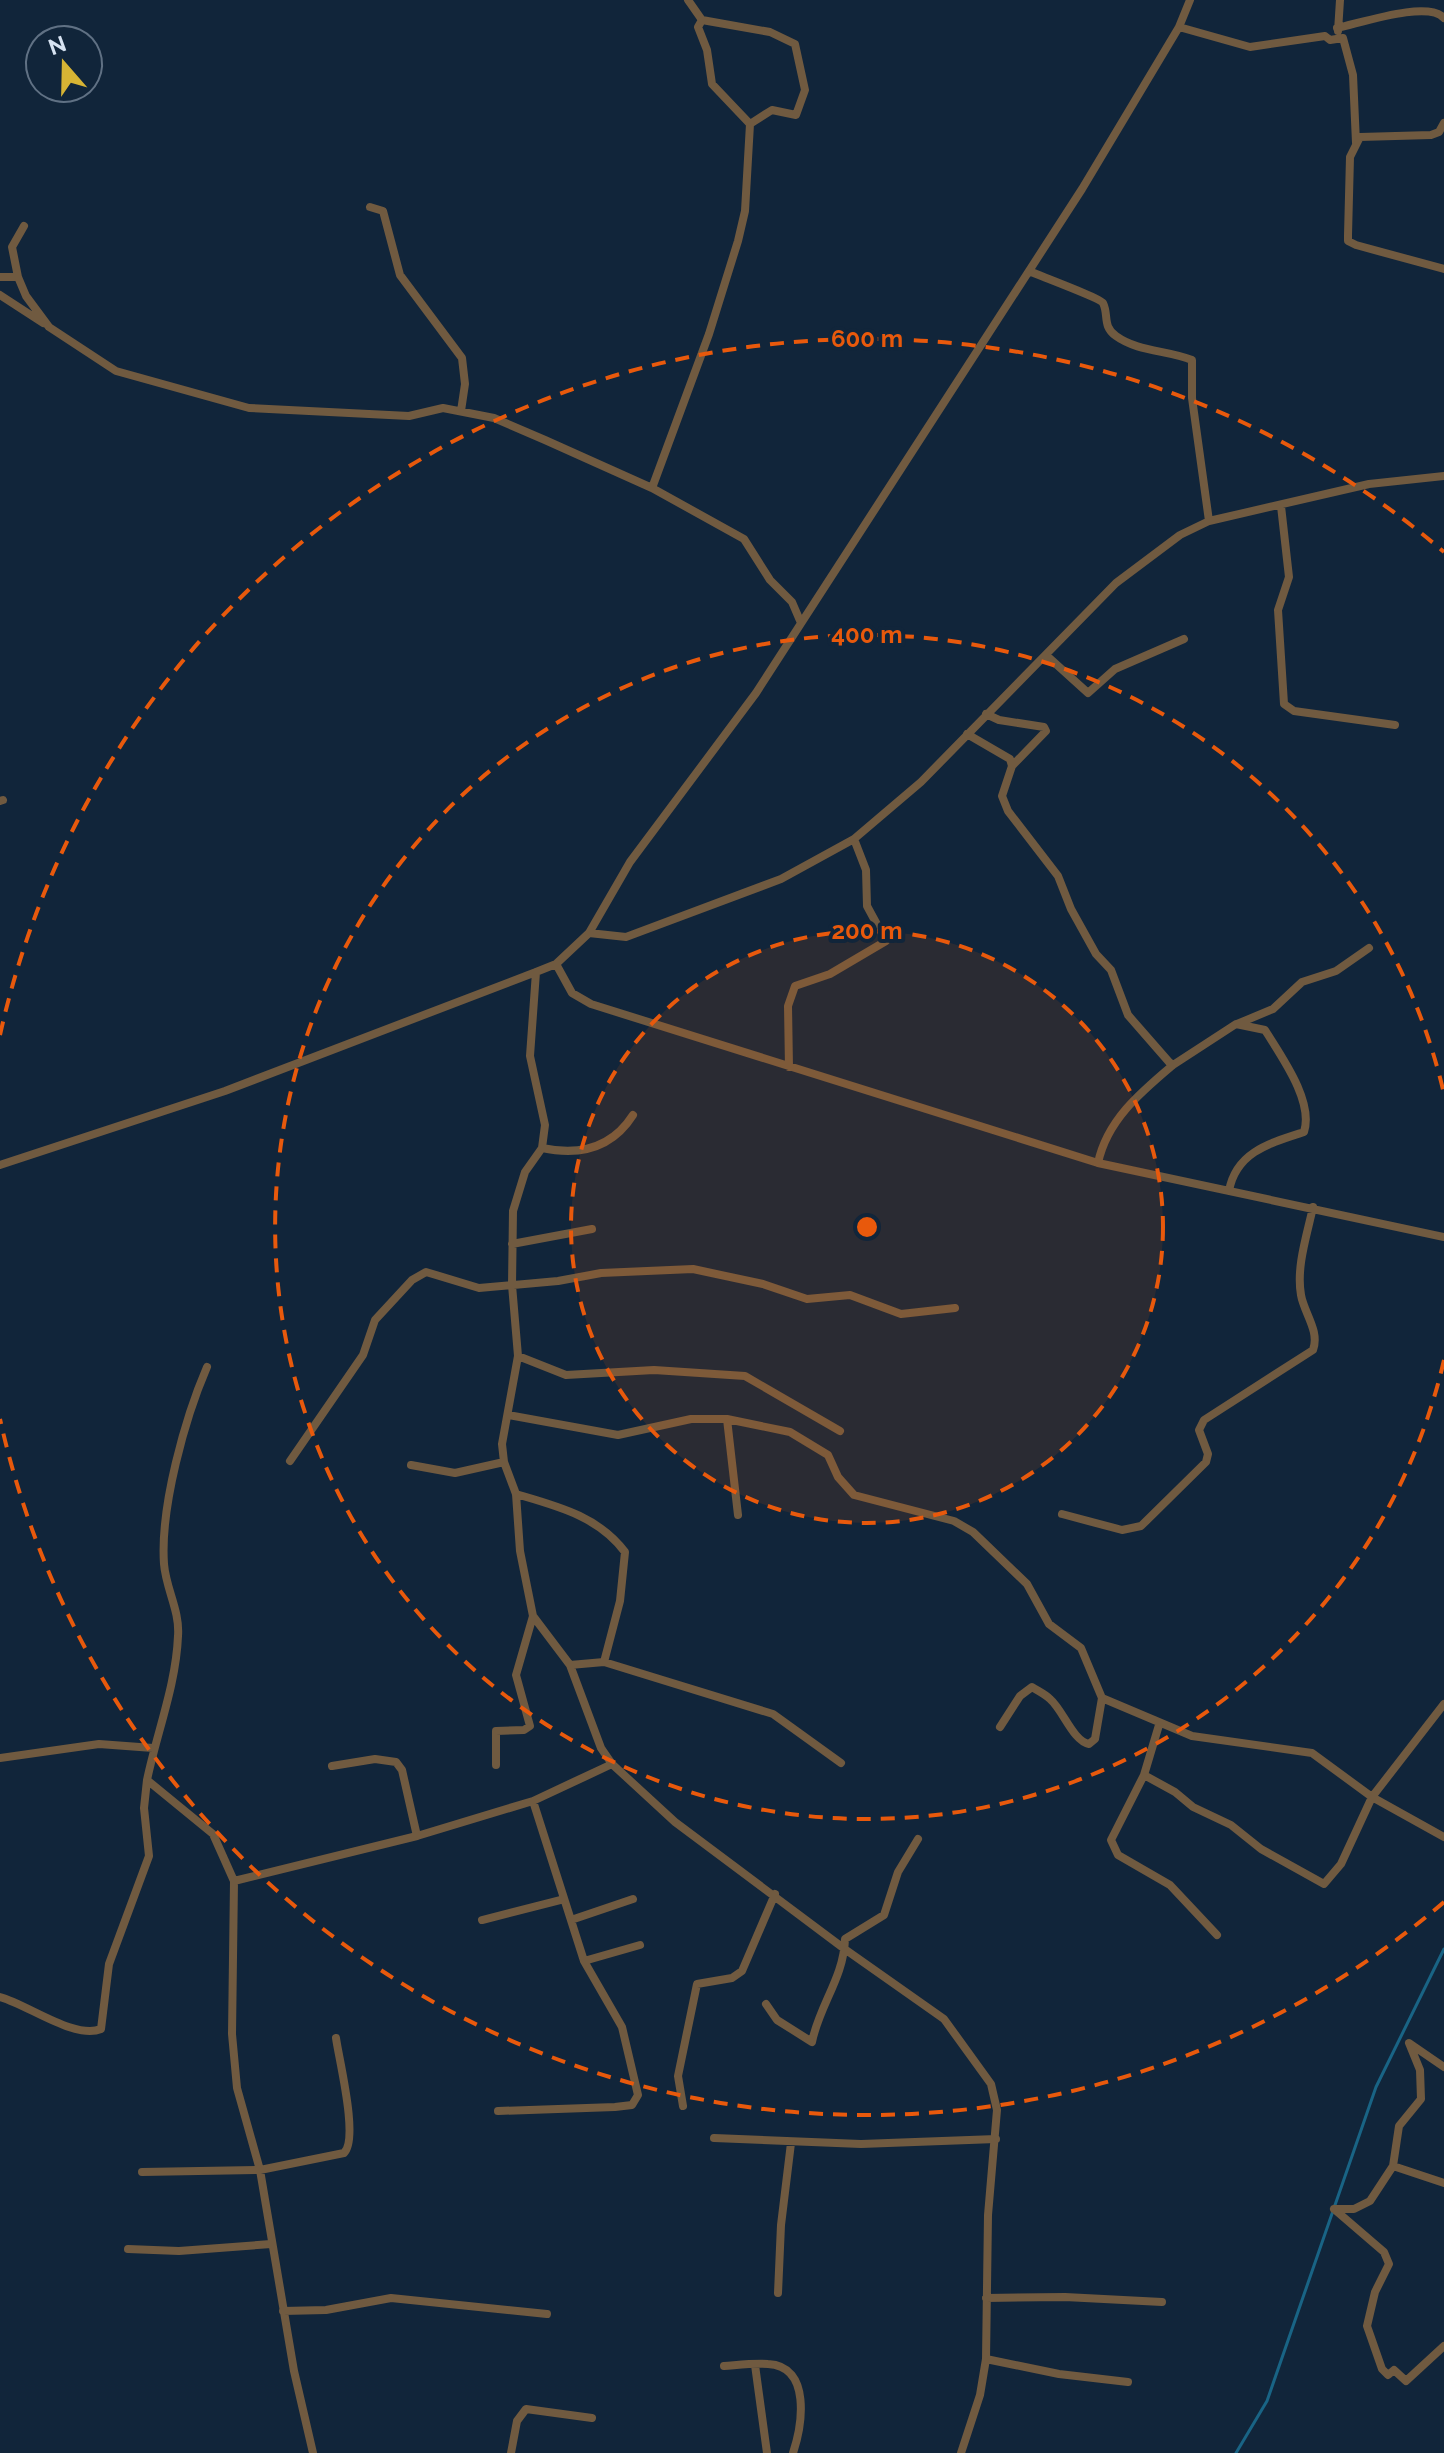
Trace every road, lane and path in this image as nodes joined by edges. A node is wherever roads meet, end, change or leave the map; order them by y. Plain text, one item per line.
1 (688, 0) edge
2 (1190, 0) edge
3 (1340, 0) edge
4 (1444, 18) edge
5 (702, 20) junction
6 (1179, 27) junction
7 (1337, 28) junction
8 (1343, 38) junction
9 (1444, 123) edge
10 (750, 124) junction
11 (1356, 143) junction
12 (370, 207) dead end
13 (24, 226) dead end
14 (1444, 269) edge
15 (1029, 271) junction
16 (0, 277) edge
17 (18, 277) junction
18 (0, 295) edge
19 (49, 327) junction
20 (461, 411) junction
21 (1444, 476) edge
22 (652, 488) junction
23 (1281, 506) junction
24 (1209, 521) junction
25 (801, 623) junction
26 (1184, 639) dead end
27 (1046, 655) junction
28 (986, 714) junction
29 (1395, 725) dead end
30 (967, 734) junction
31 (1012, 766) junction
32 (854, 839) junction
33 (589, 933) junction
34 (1369, 948) dead end
35 (556, 964) junction
36 (536, 972) junction
37 (1236, 1024) junction
38 (1173, 1065) junction
39 (789, 1067) junction
40 (633, 1115) dead end
41 (542, 1148) junction
42 (1098, 1163) junction
43 (0, 1165) edge
44 (1229, 1191) junction
45 (1313, 1207) junction
46 (592, 1229) dead end
47 (1444, 1237) edge
48 (512, 1244) junction
49 (512, 1285) junction
50 (955, 1308) dead end
51 (518, 1356) junction
52 (207, 1367) dead end
53 (508, 1415) junction
54 (727, 1419) junction
55 (840, 1431) dead end
56 (290, 1461) dead end
57 (504, 1462) junction
58 (411, 1465) dead end
59 (516, 1494) junction
60 (1062, 1514) dead end
61 (738, 1515) dead end
62 (533, 1616) junction
63 (604, 1662) junction
64 (570, 1665) junction
65 (1102, 1698) junction
66 (1444, 1704) edge
67 (1159, 1725) junction
68 (1000, 1727) dead end
69 (153, 1748) junction
70 (0, 1758) edge
71 (841, 1763) dead end
72 (612, 1764) junction
73 (496, 1765) dead end
74 (332, 1766) dead end
75 (1144, 1775) junction
76 (147, 1780) junction
77 (1372, 1797) junction
78 (533, 1801) junction
79 (417, 1836) junction
80 (1444, 1837) edge
81 (918, 1839) dead end
82 (234, 1881) junction
83 (775, 1894) junction
84 (564, 1899) junction
85 (633, 1899) dead end
86 (482, 1920) dead end
87 (571, 1920) junction
88 (1217, 1935) dead end
89 (640, 1945) dead end
90 (845, 1949) junction
91 (584, 1961) junction
92 (0, 1997) edge
93 (766, 2004) dead end
94 (336, 2038) dead end
95 (1444, 2067) edge
96 (683, 2106) dead end
97 (498, 2111) dead end
98 (714, 2138) dead end
99 (996, 2139) junction
100 (791, 2143) junction
101 (1393, 2166) junction
102 (260, 2170) junction
103 (142, 2172) dead end
104 (1444, 2183) edge
105 (271, 2244) junction
106 (128, 2249) dead end
107 (778, 2293) dead end
108 (986, 2298) junction
109 (1162, 2302) dead end
110 (283, 2311) junction
111 (547, 2314) dead end
112 (1444, 2346) edge
113 (986, 2359) junction
114 (755, 2365) junction
115 (724, 2366) dead end
116 (1128, 2382) dead end
117 (592, 2418) dead end
118 (313, 2453) edge
119 (511, 2453) edge
120 (767, 2453) edge
121 (793, 2453) edge
122 (961, 2453) edge

1 - 5 street
2 - 6 street
3 - 7 street
4 - 7 street
5 - 10 street
5 - 10 street
6 - 8 street
6 - 15 street
7 - 8 street
8 - 11 street
9 - 11 street
10 - 22 street
11 - 14 street
12 - 20 street
13 - 17 street
15 - 24 street
15 - 25 street
16 - 17 street
17 - 19 street
18 - 19 street
19 - 20 street
20 - 22 street
21 - 23 street
22 - 25 street
23 - 24 street
23 - 29 street
24 - 27 street
25 - 33 street
26 - 27 street
27 - 28 street
28 - 30 street
28 - 31 street
30 - 31 street
30 - 32 street
31 - 38 street
32 - 33 street
32 - 39 street
33 - 35 street
34 - 37 street
35 - 36 street
35 - 39 street
36 - 41 street
36 - 43 street
37 - 38 street
37 - 44 street
38 - 42 street
39 - 42 street
40 - 41 street
41 - 48 street
42 - 44 street
44 - 45 street
45 - 47 street
45 - 60 street
46 - 48 street
48 - 49 street
49 - 50 street
49 - 51 street
49 - 56 street
51 - 53 street
51 - 55 street
52 - 69 street
53 - 54 street
53 - 57 street
54 - 61 street
54 - 65 street
57 - 58 street
57 - 59 street
59 - 62 street
59 - 63 street
62 - 64 street
62 - 73 street
63 - 64 street
63 - 71 street
64 - 72 street
65 - 67 street
65 - 68 street
66 - 77 street
67 - 75 street
67 - 77 street
69 - 70 street
69 - 76 street
72 - 78 street
72 - 83 street
74 - 79 street
75 - 77 street
75 - 88 street
76 - 82 street
76 - 92 street
77 - 80 street
78 - 79 street
78 - 84 street
79 - 82 street
81 - 90 street
82 - 102 street
83 - 90 street
83 - 96 street
84 - 86 street
84 - 87 street
85 - 87 street
87 - 91 street
89 - 91 street
90 - 93 street
90 - 99 street
91 - 97 street
94 - 102 street
95 - 101 street
98 - 100 street
99 - 100 street
99 - 108 street
100 - 107 street
101 - 104 street
101 - 112 street
102 - 103 street
102 - 105 street
105 - 106 street
105 - 110 street
108 - 109 street
108 - 113 street
110 - 111 street
110 - 118 street
113 - 116 street
113 - 122 street
114 - 115 street
114 - 120 street
114 - 121 street
117 - 119 street

